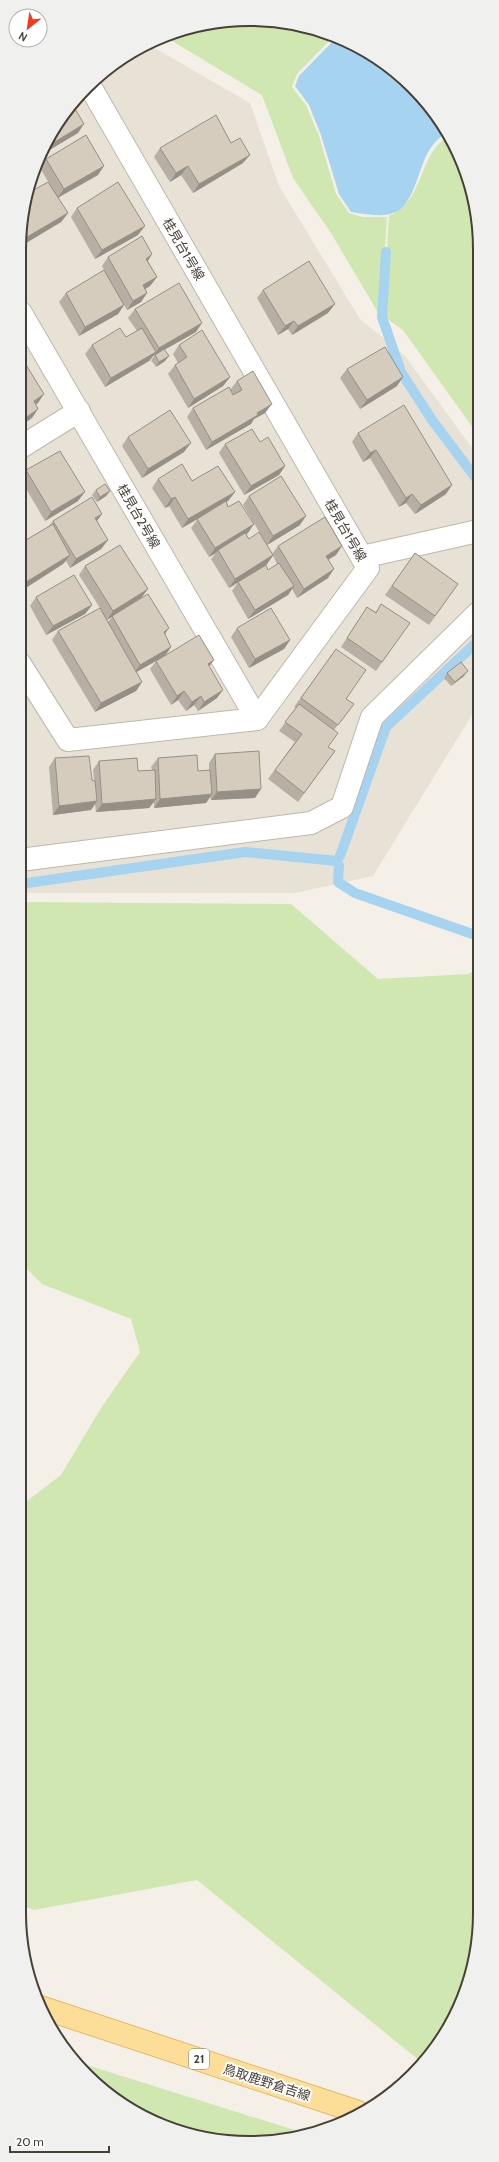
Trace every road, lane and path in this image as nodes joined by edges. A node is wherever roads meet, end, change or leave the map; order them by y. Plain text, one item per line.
1 (92, 90) edge
2 (26, 321) edge
3 (79, 411) junction
4 (26, 443) edge
5 (473, 532) edge
6 (362, 557) junction
7 (473, 618) edge
8 (26, 674) edge
9 (257, 719) junction
10 (26, 859) edge
11 (48, 2009) edge
12 (353, 2110) edge

1 - 6 street, 桂見台1号線
2 - 3 street, 桂見台2号線
3 - 4 street
3 - 9 street, 桂見台2号線
5 - 6 street
6 - 9 street, 桂見台1号線
7 - 10 street
8 - 9 street
11 - 12 main road, 鳥取鹿野倉吉線 / 21

